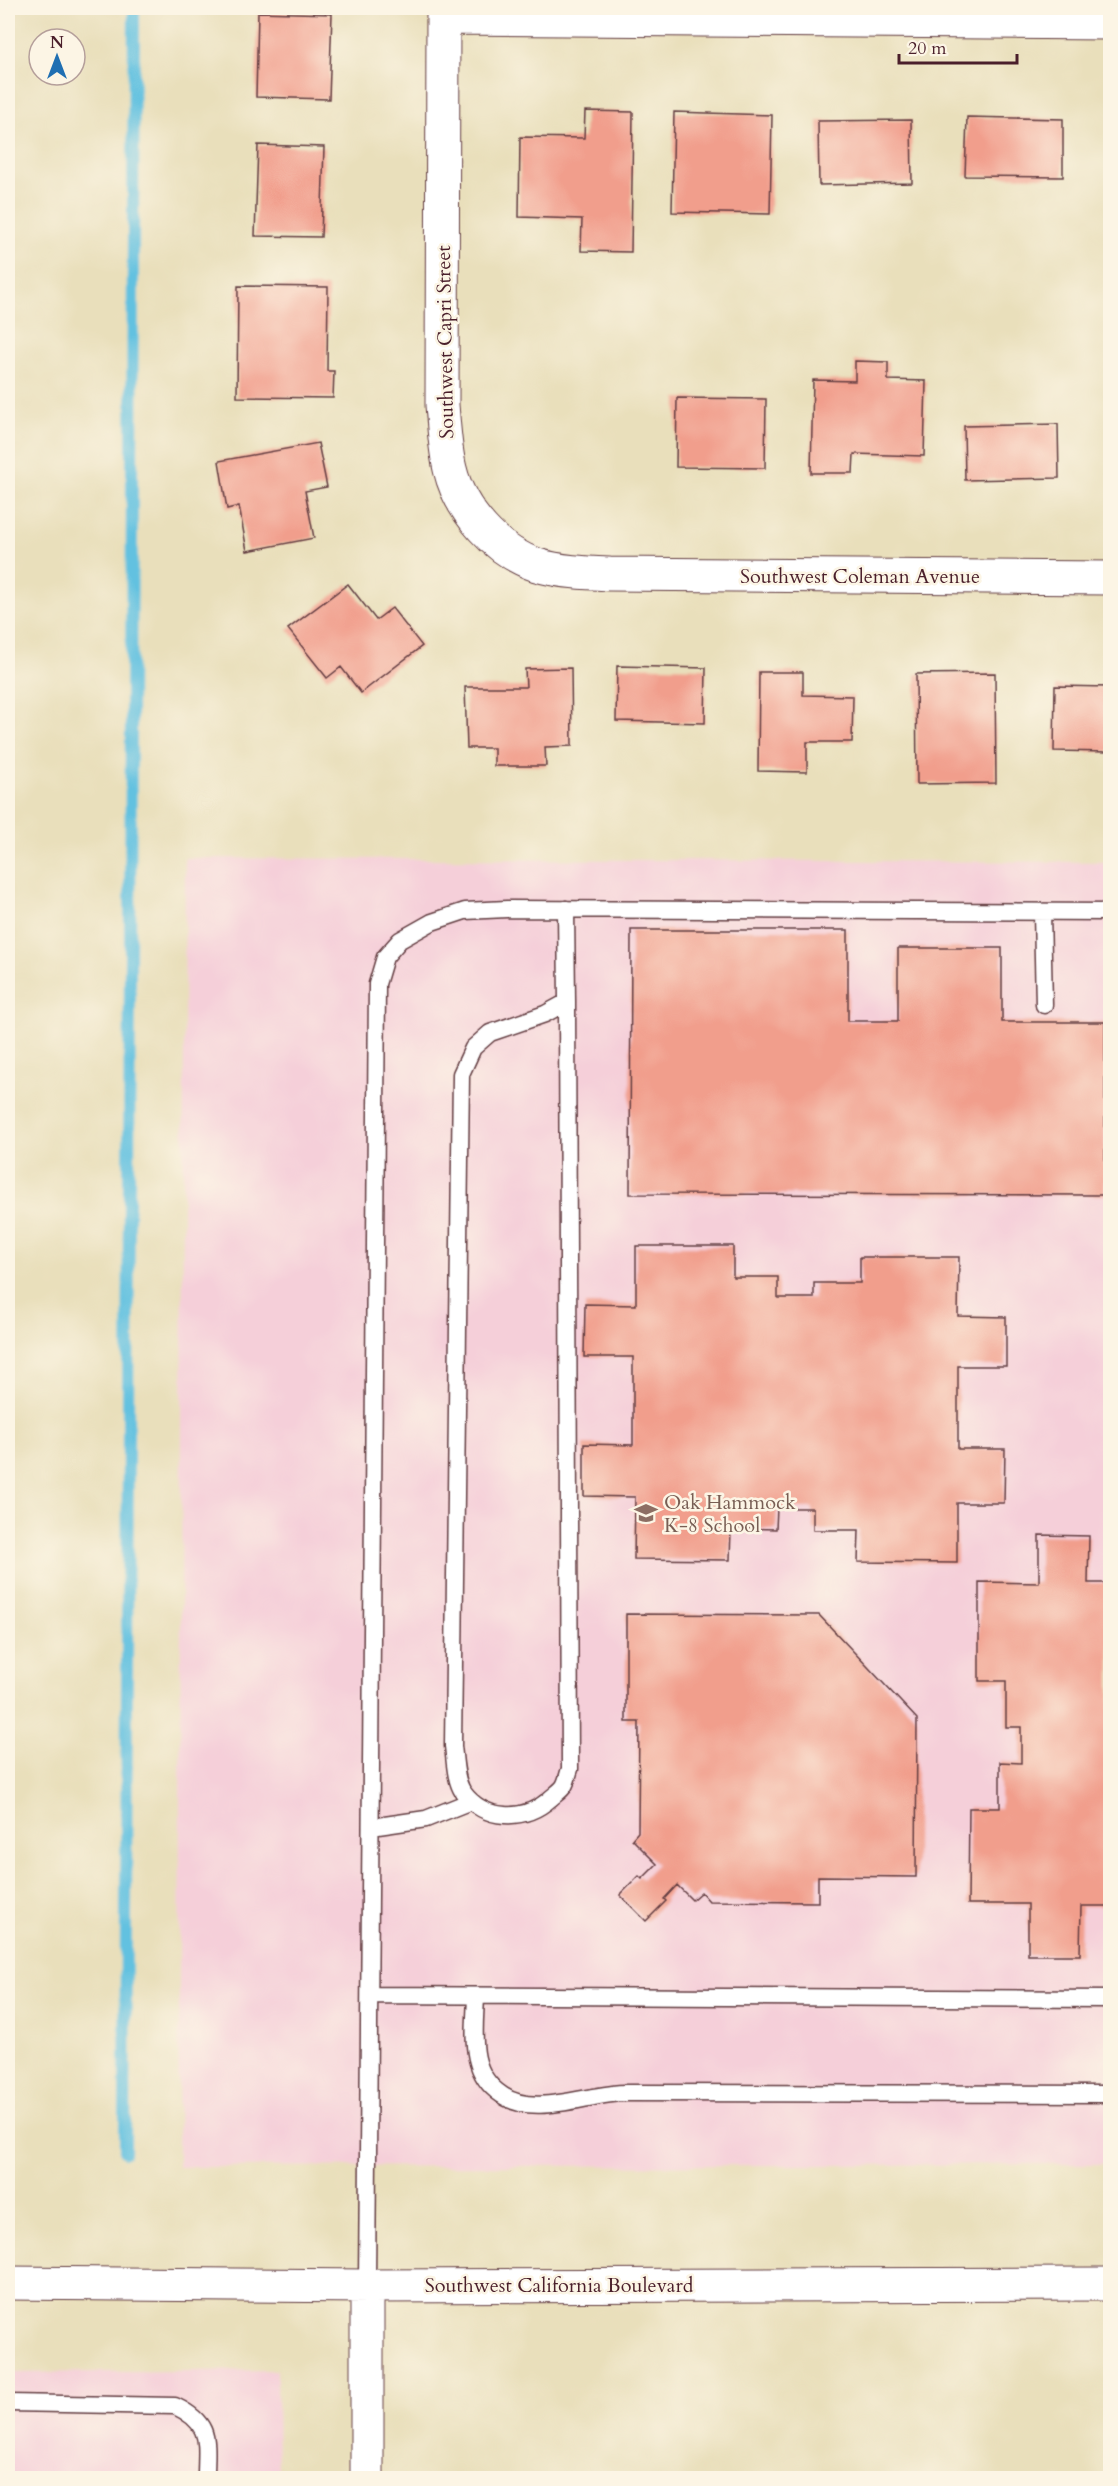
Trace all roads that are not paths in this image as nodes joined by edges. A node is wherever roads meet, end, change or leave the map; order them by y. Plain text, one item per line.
1 (443, 13) edge
2 (1110, 23) edge
3 (610, 574) joint
4 (1110, 578) edge
5 (566, 909) junction
6 (1042, 912) junction
7 (1110, 912) edge
8 (567, 1002) junction
9 (1044, 1005) dead end
10 (471, 1800) junction
11 (371, 1827) junction
12 (370, 1995) junction
13 (476, 1996) junction
14 (1110, 2000) edge
15 (1110, 2094) edge
16 (8, 2283) edge
17 (1110, 2284) edge
18 (367, 2286) junction
19 (8, 2403) edge
20 (206, 2478) edge
21 (367, 2478) edge

1 - 2 street
1 - 3 street, Southwest Capri Street
3 - 4 street, Southwest Coleman Avenue
5 - 6 lane
5 - 8 lane
5 - 11 lane
6 - 7 lane
6 - 9 lane
8 - 10 lane
8 - 10 lane
10 - 11 lane
11 - 12 lane
12 - 13 lane
12 - 18 lane
13 - 14 lane
13 - 15 lane
16 - 18 street, Southwest California Boulevard
17 - 18 street, Southwest California Boulevard
18 - 21 street
19 - 20 lane

